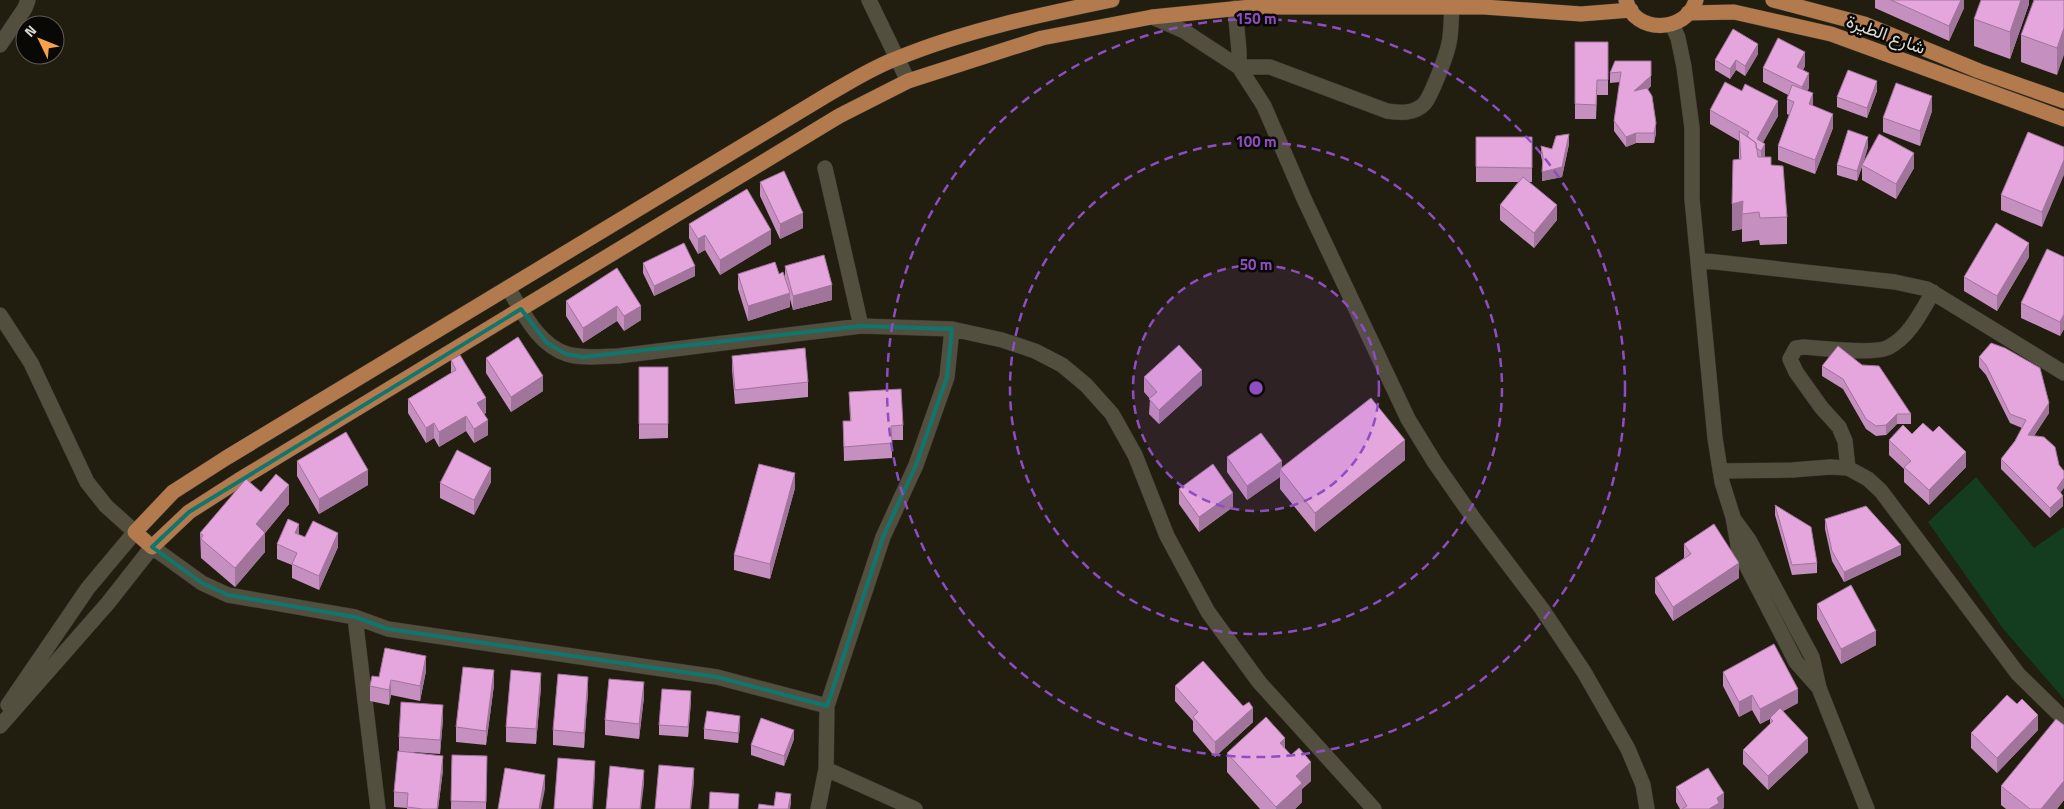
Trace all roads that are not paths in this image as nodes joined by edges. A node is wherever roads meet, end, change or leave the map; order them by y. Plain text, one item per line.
1 (28, 0) edge
2 (869, 0) edge
3 (1112, 0) edge
4 (1773, 0) edge
5 (1451, 4) edge
6 (1628, 5) edge
7 (1692, 7) edge
8 (1235, 8) junction
9 (1152, 17) junction
10 (1672, 24) junction
11 (0, 45) edge
12 (897, 58) junction
13 (1239, 67) junction
14 (908, 81) junction
15 (2064, 101) edge
16 (2064, 119) edge
17 (825, 168) dead end
18 (1698, 260) junction
19 (508, 288) junction
20 (1933, 292) junction
21 (521, 309) junction
22 (0, 315) edge
23 (861, 326) junction
24 (952, 329) junction
25 (2064, 373) edge
26 (1848, 468) junction
27 (1720, 471) junction
28 (135, 532) junction
29 (152, 547) junction
30 (354, 618) junction
31 (827, 706) junction
32 (0, 716) edge
33 (2064, 719) edge
34 (0, 726) edge
35 (826, 769) junction
36 (378, 809) edge
37 (818, 809) edge
38 (915, 809) edge
39 (1374, 809) edge
40 (1647, 809) edge
41 (1867, 809) edge

1 - 11 street
2 - 12 street
3 - 12 main road
4 - 15 main road, شارع الطيرة
5 - 6 main road
5 - 8 main road
5 - 13 street
6 - 10 main road
7 - 10 main road
7 - 16 main road, شارع الطيرة
8 - 9 main road
8 - 13 street
9 - 13 street
9 - 14 main road
10 - 18 street
12 - 14 street
12 - 19 main road
13 - 40 street
14 - 21 main road
17 - 23 street
18 - 20 street
18 - 27 street
19 - 21 street
19 - 28 main road
20 - 25 street
20 - 26 street
21 - 23 street
21 - 29 main road
22 - 28 street
23 - 24 street
24 - 31 street
24 - 39 street
26 - 27 street
26 - 33 street
27 - 41 street
28 - 29 main road
28 - 32 street
29 - 30 street
29 - 34 street
30 - 31 street
30 - 36 street
31 - 35 street
35 - 37 street
35 - 38 street

